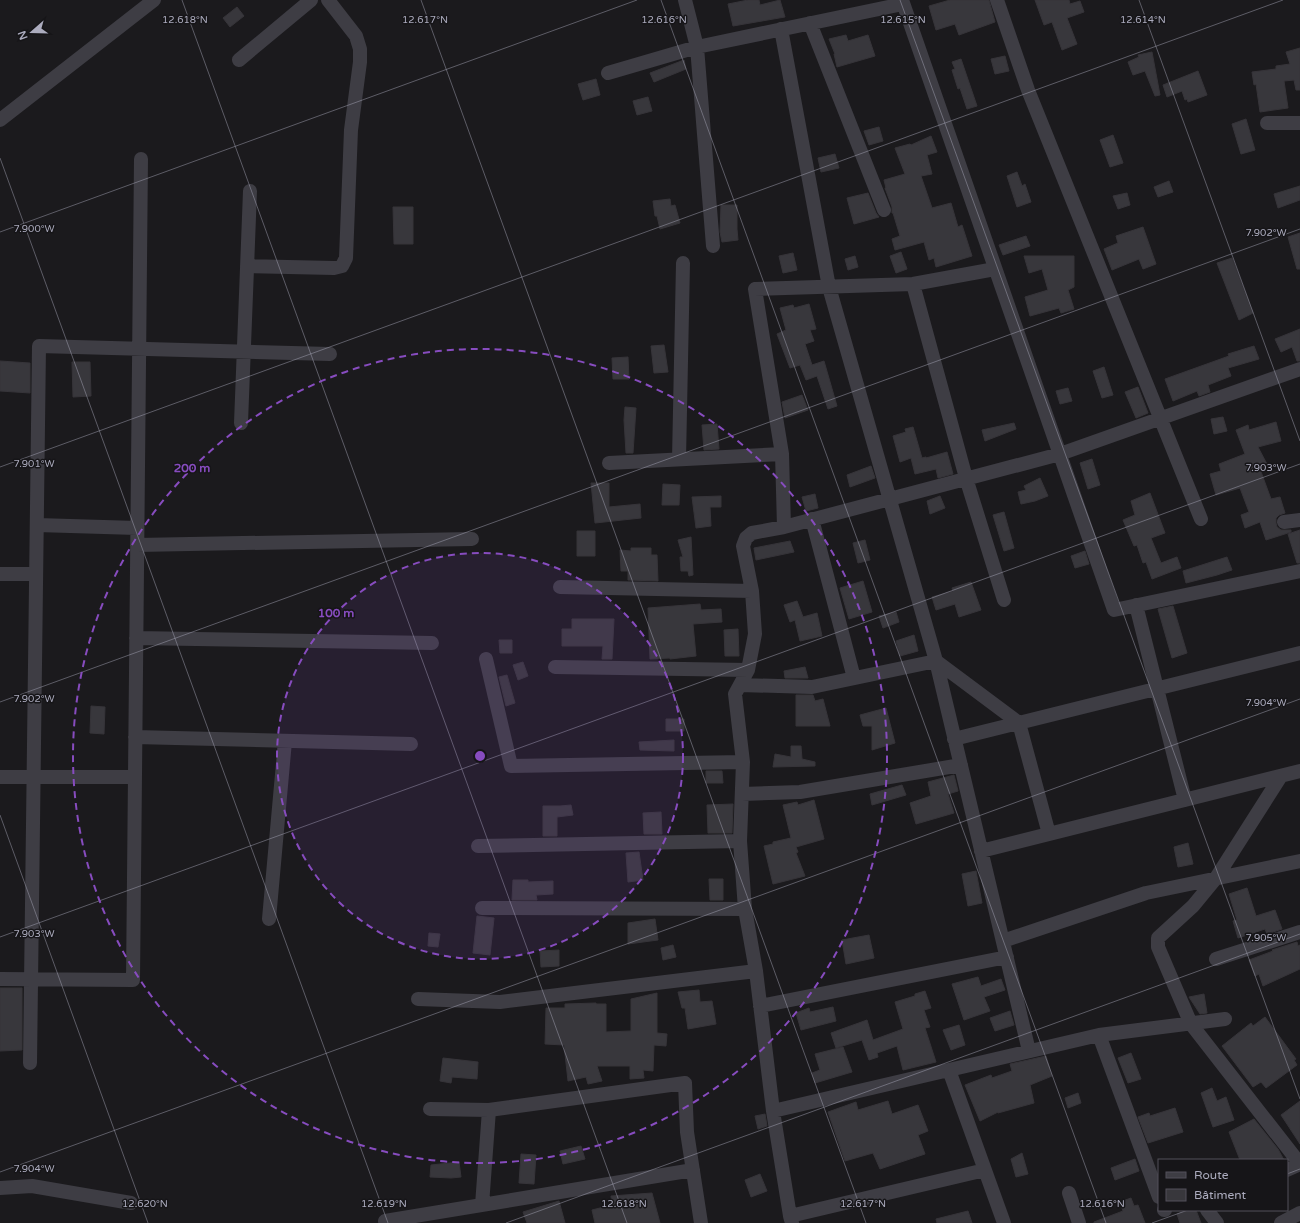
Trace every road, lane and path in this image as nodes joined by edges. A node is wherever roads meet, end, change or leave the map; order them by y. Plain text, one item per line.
1 (154, 0) edge
2 (310, 0) edge
3 (328, 0) edge
4 (685, 0) edge
5 (997, 0) edge
6 (903, 2) edge
7 (810, 23) junction
8 (781, 29) junction
9 (697, 47) junction
10 (239, 60) dead end
11 (608, 73) dead end
12 (0, 120) edge
13 (1267, 123) dead end
14 (1300, 123) edge
15 (141, 159) dead end
16 (250, 191) dead end
17 (884, 210) dead end
18 (712, 246) dead end
19 (683, 264) dead end
20 (247, 266) junction
21 (995, 269) junction
22 (913, 284) junction
23 (829, 287) junction
24 (139, 349) junction
25 (244, 352) junction
26 (330, 354) dead end
27 (1300, 369) edge
28 (1160, 418) junction
29 (241, 423) dead end
30 (782, 454) junction
31 (1060, 454) junction
32 (679, 459) junction
33 (609, 463) dead end
34 (966, 478) junction
35 (890, 498) junction
36 (812, 519) junction
37 (1201, 519) dead end
38 (1300, 520) edge
39 (1284, 522) dead end
40 (37, 525) junction
41 (784, 526) junction
42 (137, 528) junction
43 (472, 539) dead end
44 (137, 545) junction
45 (1300, 571) edge
46 (0, 574) edge
47 (36, 574) junction
48 (560, 587) dead end
49 (752, 591) junction
50 (1004, 600) dead end
51 (1136, 604) junction
52 (136, 638) junction
53 (432, 643) dead end
54 (1300, 653) edge
55 (486, 659) dead end
56 (936, 661) junction
57 (555, 667) dead end
58 (748, 670) junction
59 (854, 678) junction
60 (740, 684) junction
61 (1157, 689) junction
62 (1019, 723) junction
63 (135, 737) junction
64 (954, 739) junction
65 (285, 740) junction
66 (412, 744) dead end
67 (743, 762) junction
68 (961, 765) junction
69 (1300, 771) edge
70 (1281, 776) junction
71 (0, 777) edge
72 (34, 777) junction
73 (135, 777) junction
74 (742, 794) junction
75 (1185, 800) junction
76 (1050, 834) junction
77 (740, 841) junction
78 (478, 846) dead end
79 (981, 851) junction
80 (1300, 861) edge
81 (1216, 878) junction
82 (482, 908) dead end
83 (745, 909) junction
84 (269, 919) dead end
85 (1300, 932) edge
86 (1003, 941) junction
87 (1007, 957) junction
88 (1216, 959) dead end
89 (756, 971) junction
90 (0, 979) edge
91 (31, 979) junction
92 (418, 999) dead end
93 (760, 1006) junction
94 (1225, 1019) dead end
95 (1190, 1024) junction
96 (1099, 1035) junction
97 (1029, 1051) junction
98 (30, 1063) dead end
99 (949, 1070) junction
100 (430, 1109) dead end
101 (489, 1110) junction
102 (773, 1111) junction
103 (1300, 1164) edge
104 (693, 1170) junction
105 (985, 1170) junction
106 (1288, 1170) edge
107 (0, 1188) edge
108 (1069, 1193) dead end
109 (1158, 1194) edge
110 (131, 1203) dead end
111 (482, 1205) junction
112 (1208, 1211) edge
113 (1300, 1212) edge
114 (791, 1220) edge
115 (385, 1221) dead end
116 (701, 1223) edge
117 (1004, 1223) edge
118 (1079, 1223) edge
119 (1217, 1223) edge
120 (1281, 1223) edge

1 - 12 street
2 - 10 street
3 - 20 street
4 - 9 street
5 - 28 street
6 - 7 street
6 - 21 street
7 - 8 street
7 - 17 street
8 - 9 street
8 - 23 street
9 - 11 street
9 - 18 street
13 - 14 street
15 - 24 street
16 - 20 street
19 - 32 street
20 - 25 street
21 - 22 street
21 - 31 street
22 - 23 street
22 - 34 street
23 - 30 street
23 - 35 street
24 - 25 street
24 - 40 street
24 - 42 street
25 - 26 street
25 - 29 street
27 - 28 street
28 - 31 street
28 - 37 street
30 - 32 street
30 - 41 street
31 - 34 street
31 - 51 street
32 - 33 street
34 - 35 street
34 - 50 street
35 - 36 street
35 - 56 street
36 - 41 street
36 - 59 street
38 - 39 street
40 - 42 street
40 - 47 street
41 - 49 street
42 - 44 street
43 - 44 street
44 - 52 street
45 - 51 street
46 - 47 street
47 - 72 street
48 - 49 street
49 - 58 street
51 - 61 street
52 - 53 street
52 - 63 street
54 - 61 street
55 - 67 street
56 - 59 street
56 - 62 street
56 - 64 street
57 - 58 street
58 - 60 street
59 - 60 street
60 - 67 street
61 - 62 street
61 - 75 street
62 - 64 street
62 - 76 street
63 - 65 street
63 - 73 street
64 - 68 street
65 - 66 street
65 - 84 street
67 - 74 street
68 - 74 street
68 - 79 street
69 - 70 street
70 - 75 street
70 - 81 street
71 - 72 street
72 - 73 street
72 - 91 street
73 - 91 street
74 - 77 street
75 - 76 street
76 - 79 street
77 - 78 street
77 - 83 street
79 - 86 street
80 - 81 street
81 - 86 street
81 - 95 street
82 - 83 street
83 - 89 street
85 - 88 street
86 - 87 street
87 - 93 street
87 - 97 street
89 - 92 street
89 - 93 street
90 - 91 street
91 - 98 street
93 - 102 street
94 - 95 street
95 - 96 street
95 - 103 street
96 - 97 street
96 - 109 street
97 - 99 street
99 - 102 street
99 - 105 street
100 - 101 street
101 - 104 street
101 - 111 street
102 - 114 street
103 - 106 street
104 - 111 street
104 - 116 street
105 - 114 street
105 - 117 street
107 - 110 street
108 - 118 street
111 - 115 street
112 - 119 street
113 - 120 street

